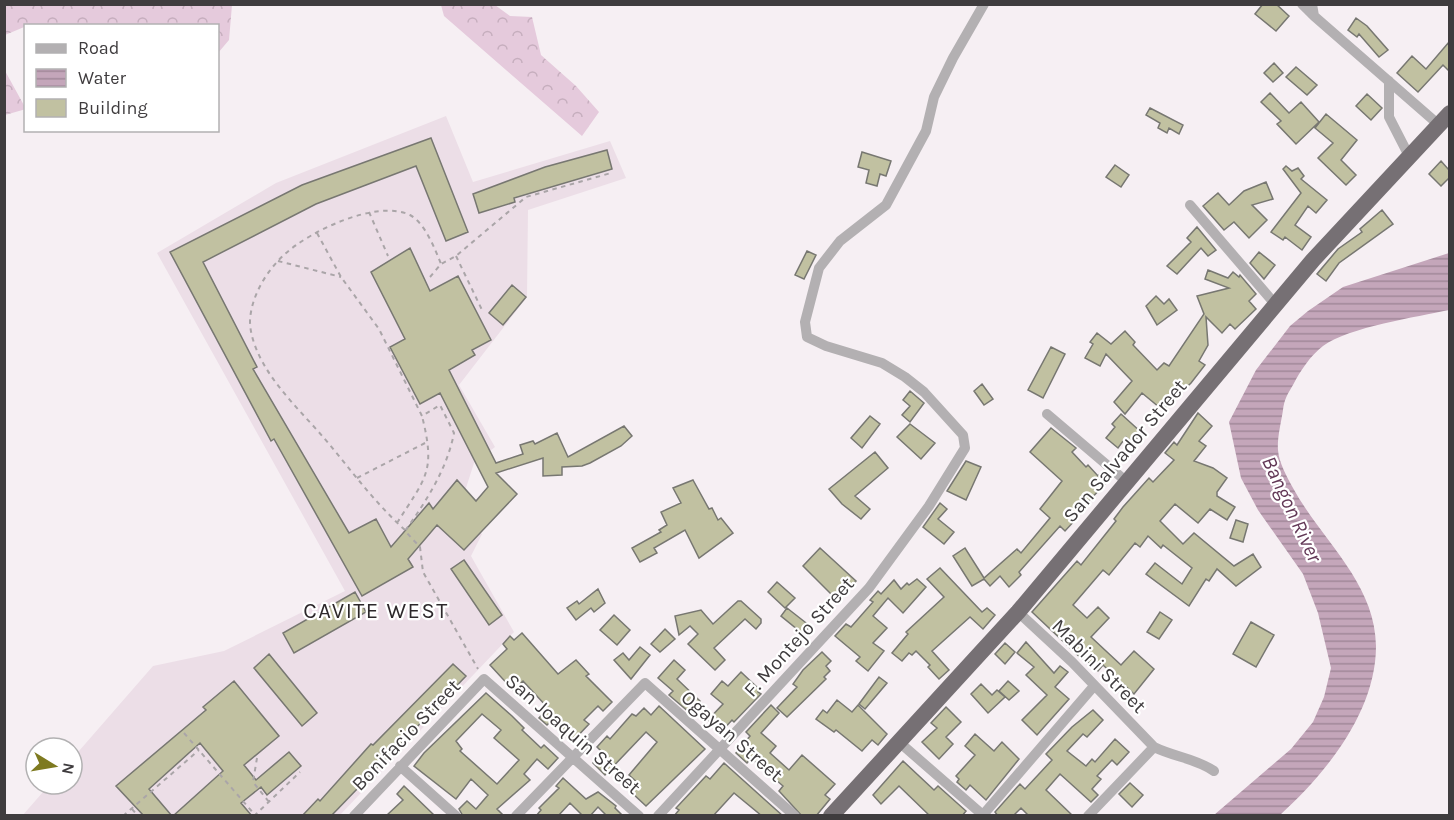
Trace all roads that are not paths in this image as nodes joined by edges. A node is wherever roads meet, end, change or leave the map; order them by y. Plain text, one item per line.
1 (984, 4) edge
2 (1302, 4) edge
3 (1313, 10) edge
4 (1389, 81) junction
5 (1444, 119) edge
6 (1409, 156) junction
7 (1190, 205) dead end
8 (1275, 304) junction
9 (1047, 414) dead end
10 (1127, 482) junction
11 (1018, 612) junction
12 (484, 679) joint
13 (1094, 686) junction
14 (899, 742) junction
15 (1154, 747) junction
16 (720, 750) junction
17 (573, 755) junction
18 (400, 766) junction
19 (1214, 771) dead end
20 (983, 815) edge
21 (354, 816) edge
22 (456, 816) edge
23 (516, 816) edge
24 (639, 816) edge
25 (658, 816) edge
26 (795, 816) edge
27 (831, 816) edge
28 (1088, 816) edge

1 - 16 street, F. Montejo Street
2 - 3 street
3 - 4 street
4 - 5 street
4 - 6 street
5 - 6 highway, San Salvador Street
6 - 8 highway, San Salvador Street
7 - 8 street
8 - 10 highway, San Salvador Street
9 - 10 street
10 - 11 highway, San Salvador Street
11 - 13 street, Mabini Street
11 - 14 highway, San Salvador Street
12 - 17 street, San Joaquin Street
12 - 18 street, Bonifacio Street
13 - 15 street, Mabini Street
13 - 20 street
14 - 20 street
14 - 27 highway, San Salvador Street
15 - 19 street
15 - 28 street
16 - 17 street, Ogayan Street
16 - 25 street, F. Montejo Street
16 - 26 street, Ogayan Street
17 - 23 street
17 - 24 street, San Joaquin Street
18 - 21 street, Bonifacio Street
18 - 22 street

